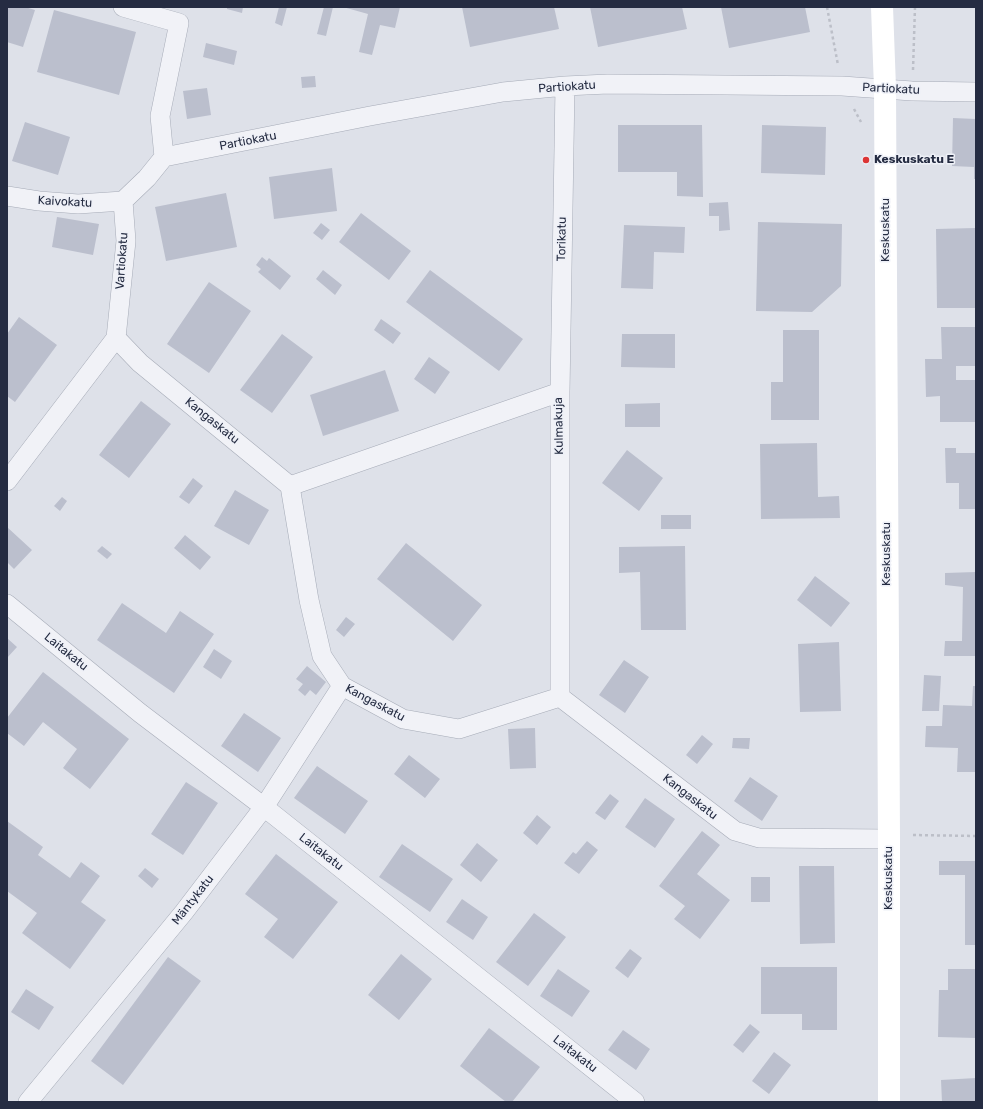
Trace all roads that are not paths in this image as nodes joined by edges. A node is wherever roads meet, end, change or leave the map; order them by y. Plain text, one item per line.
1 (123, 7) edge
2 (882, 7) edge
3 (564, 86) junction
4 (885, 88) junction
5 (976, 92) edge
6 (164, 157) junction
7 (7, 196) edge
8 (123, 202) junction
9 (116, 338) junction
10 (560, 392) junction
11 (7, 481) edge
12 (290, 486) junction
13 (7, 604) edge
14 (342, 686) junction
15 (560, 697) junction
16 (264, 807) junction
17 (889, 839) junction
18 (28, 1102) edge
19 (635, 1102) edge
20 (889, 1102) edge

1 - 6 street
2 - 4 street, Keskuskatu
3 - 4 street, Partiokatu
3 - 6 street, Partiokatu
3 - 10 street, Torikatu
4 - 5 street, Partiokatu
4 - 17 street, Keskuskatu
6 - 8 street
7 - 8 street, Kaivokatu
8 - 9 street, Vartiokatu
9 - 11 street
9 - 12 street, Kangaskatu
10 - 12 street, Kulmakuja
10 - 15 street, Kulmakuja
12 - 14 street, Kangaskatu
13 - 16 street, Laitakatu
14 - 15 street, Kangaskatu
14 - 16 street, Mäntykatu
15 - 17 street, Kangaskatu
16 - 18 street, Mäntykatu
16 - 19 street, Laitakatu
17 - 20 street, Keskuskatu

